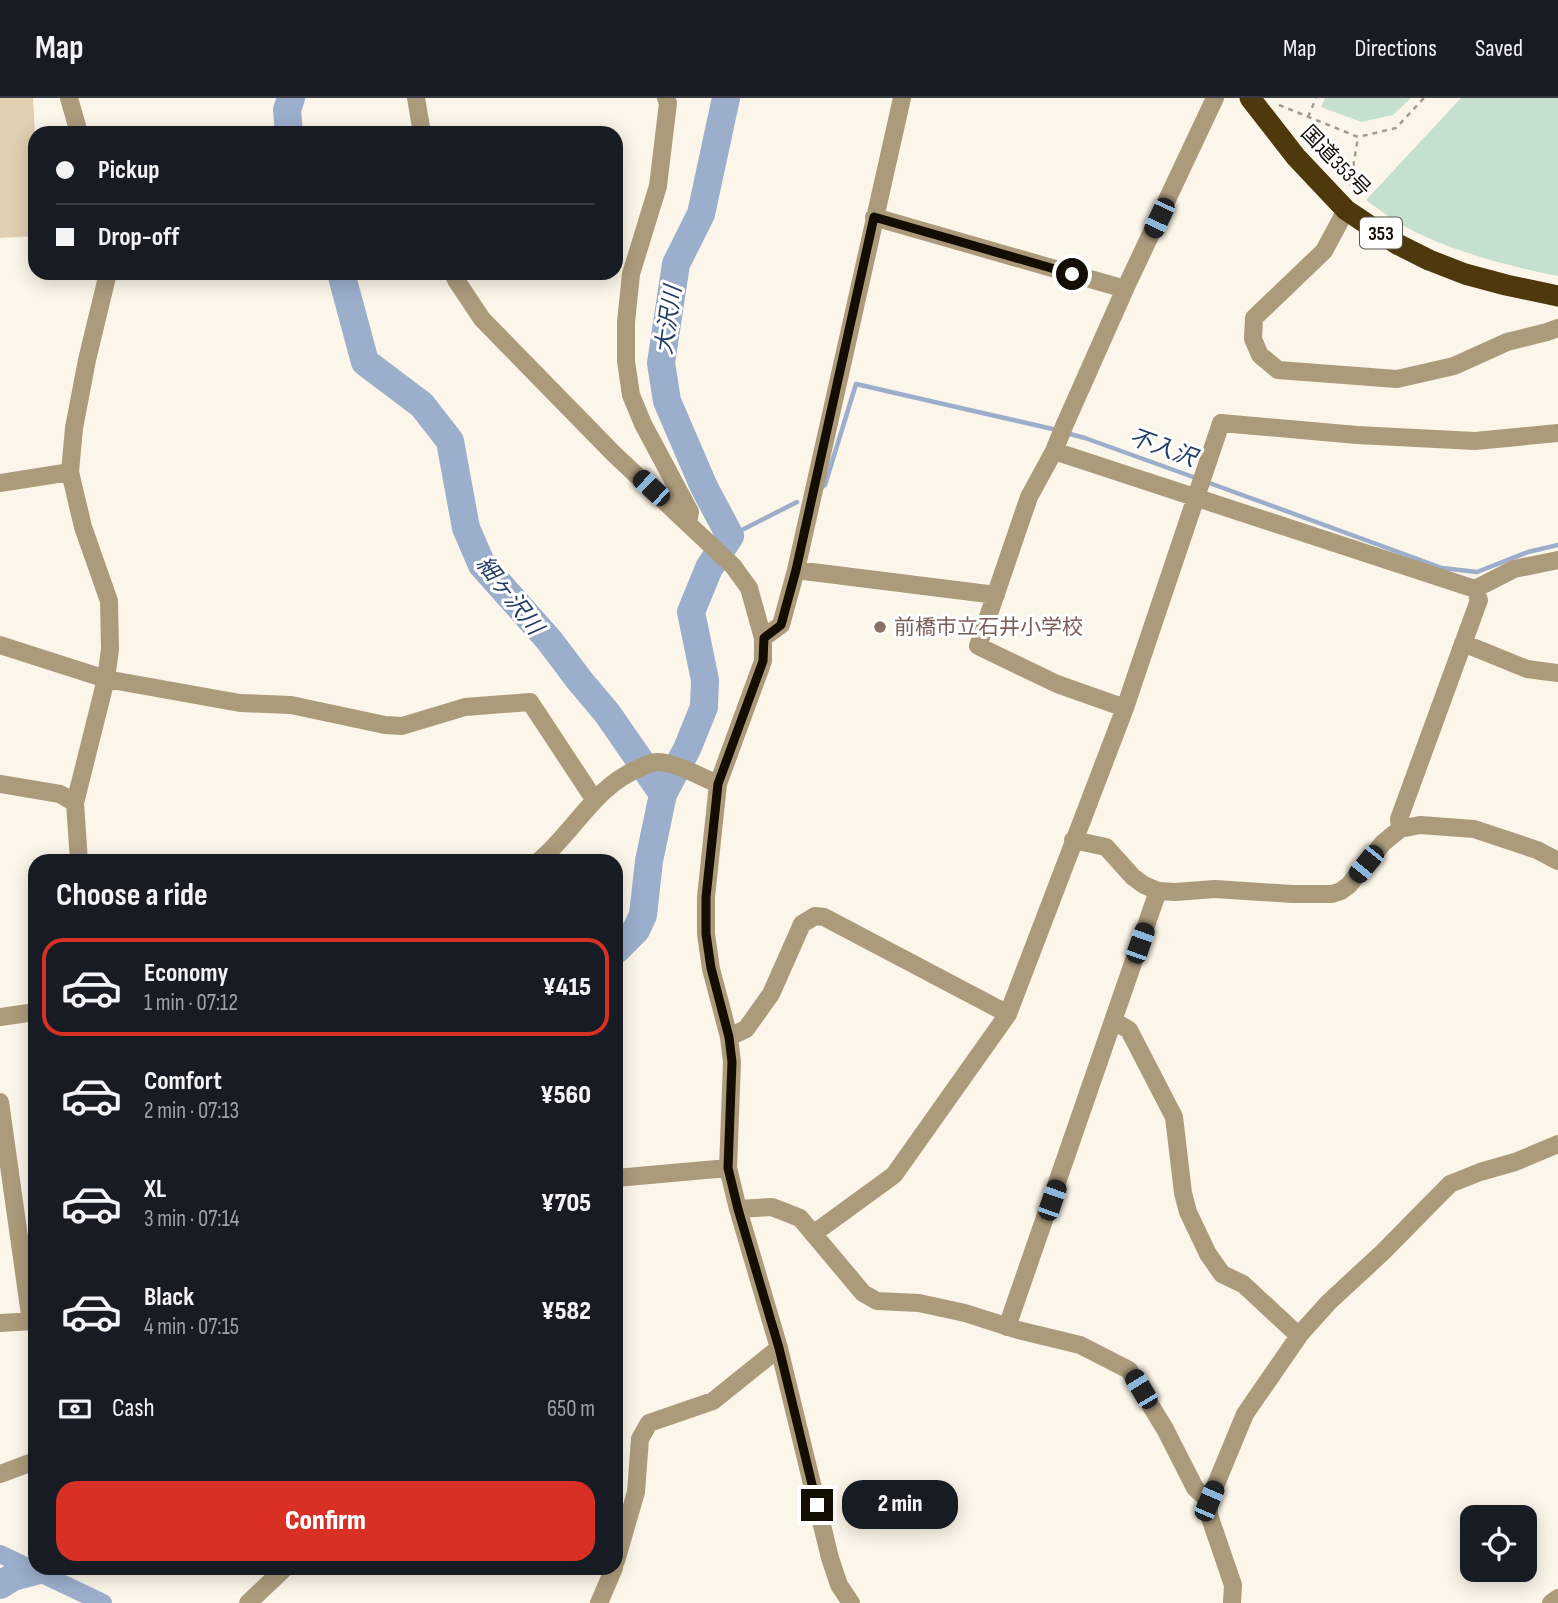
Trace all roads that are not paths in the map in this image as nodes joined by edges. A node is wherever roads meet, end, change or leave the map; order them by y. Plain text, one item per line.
1 (69, 98) edge
2 (416, 98) edge
3 (666, 98) edge
4 (901, 98) edge
5 (1215, 98) edge
6 (1251, 99) edge
7 (77, 126) edge
8 (421, 126) edge
9 (1346, 210) junction
10 (874, 217) junction
11 (106, 280) edge
12 (456, 280) edge
13 (1125, 289) junction
14 (1558, 296) edge
15 (1558, 328) edge
16 (1558, 433) edge
17 (1059, 438) junction
18 (70, 472) junction
19 (0, 483) edge
20 (1195, 498) junction
21 (688, 523) junction
22 (1558, 561) edge
23 (796, 570) junction
24 (1475, 589) junction
25 (996, 596) junction
26 (764, 638) junction
27 (1463, 643) junction
28 (0, 645) edge
29 (1558, 673) edge
30 (106, 679) junction
31 (1125, 708) junction
32 (0, 784) edge
33 (718, 784) junction
34 (594, 799) junction
35 (75, 803) junction
36 (1400, 829) junction
37 (1073, 840) junction
38 (79, 854) edge
39 (547, 854) edge
40 (1558, 861) edge
41 (1158, 891) junction
42 (28, 1013) edge
43 (1008, 1014) junction
44 (0, 1017) edge
45 (1114, 1021) junction
46 (729, 1037) junction
47 (0, 1102) edge
48 (1558, 1144) edge
49 (728, 1168) junction
50 (623, 1177) edge
51 (738, 1209) junction
52 (813, 1234) junction
53 (28, 1289) edge
54 (28, 1322) edge
55 (0, 1323) edge
56 (1007, 1327) junction
57 (1299, 1336) junction
58 (779, 1348) junction
59 (28, 1464) edge
60 (0, 1474) edge
61 (1209, 1501) junction
62 (623, 1537) edge
63 (277, 1575) edge
64 (611, 1575) edge
65 (1558, 1598) edge
66 (247, 1603) edge
67 (599, 1603) edge
68 (851, 1603) edge
69 (1232, 1603) edge
70 (1551, 1603) edge

1 - 7 street
2 - 8 street
3 - 21 street
4 - 10 street
5 - 13 street
6 - 9 highway, 国道353号 / 353
9 - 14 highway, 国道353号 / 353
9 - 15 street
10 - 13 street
10 - 23 street
11 - 18 street
12 - 21 street
13 - 17 street
16 - 20 street
17 - 20 street
17 - 25 street
18 - 19 street
18 - 30 street
20 - 24 street
20 - 31 street
21 - 26 street
22 - 24 street
23 - 25 street
23 - 26 street
24 - 27 street
25 - 31 street
26 - 33 street
27 - 29 street
27 - 36 street
28 - 30 street
30 - 34 street
30 - 35 street
31 - 37 street
32 - 35 street
33 - 34 street
33 - 46 street
34 - 39 street
35 - 38 street
36 - 40 street
36 - 41 street
37 - 41 street
37 - 43 street
41 - 45 street
42 - 44 street
43 - 46 street
43 - 52 street
45 - 56 street
45 - 57 street
46 - 49 street
47 - 53 street
48 - 57 street
49 - 50 street
49 - 51 street
51 - 52 street
51 - 58 street
52 - 56 street
54 - 55 street
56 - 61 street
57 - 61 street
58 - 62 street
58 - 68 street
59 - 60 street
61 - 69 street
63 - 66 street
64 - 67 street
65 - 70 street

